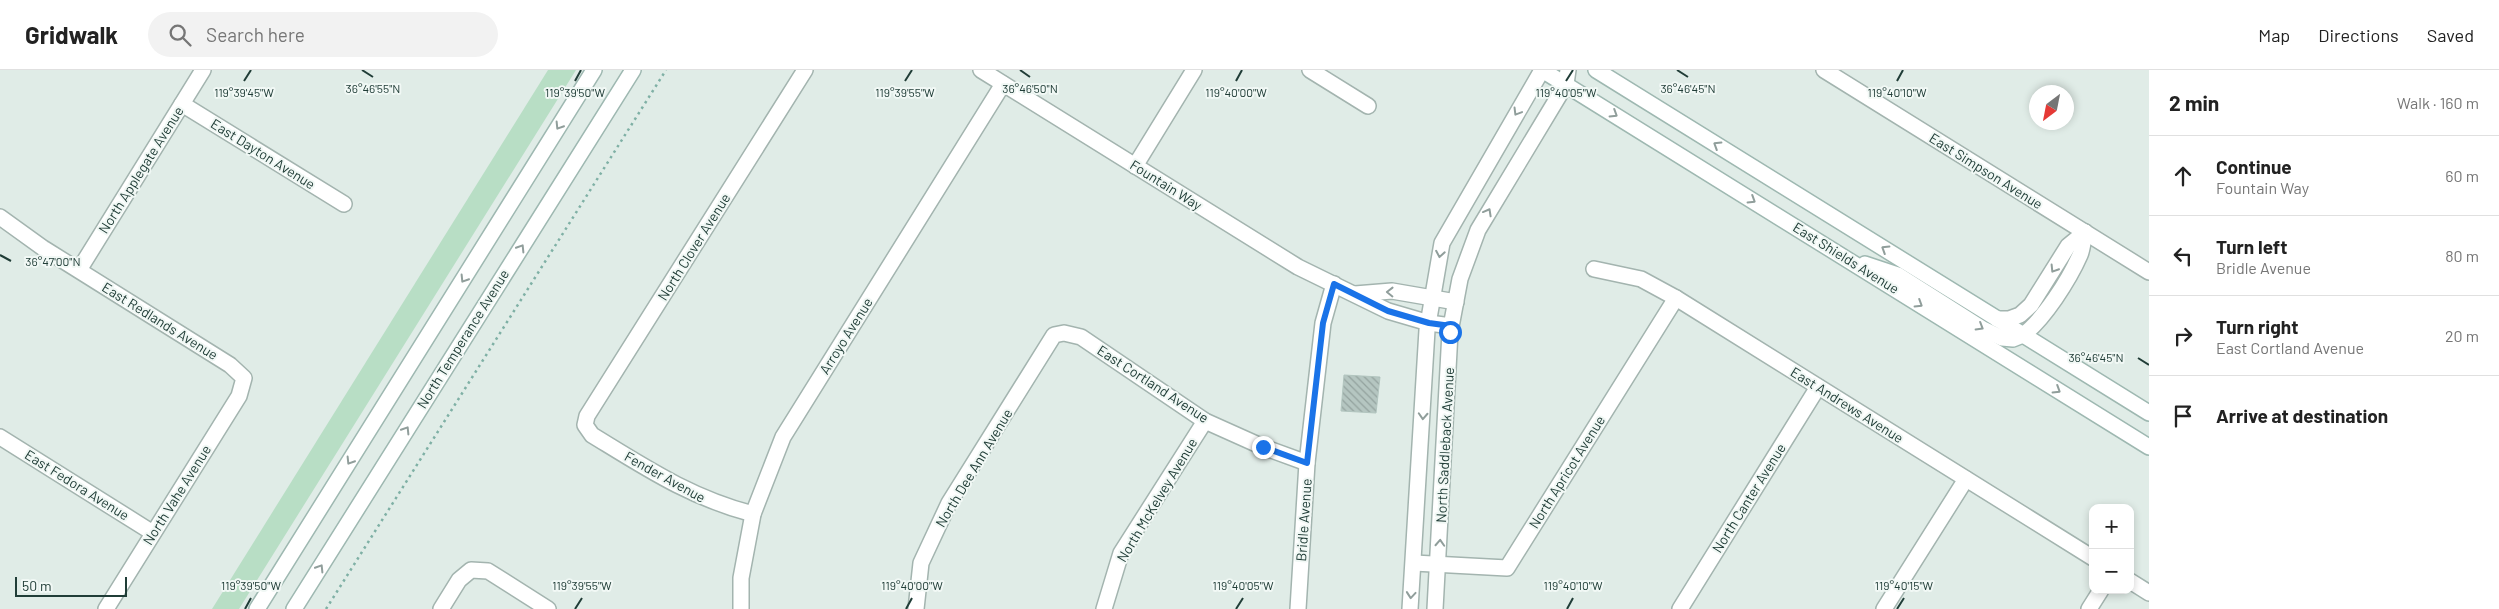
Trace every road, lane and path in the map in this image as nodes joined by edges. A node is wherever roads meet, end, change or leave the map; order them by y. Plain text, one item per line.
1 (203, 70) edge
2 (594, 70) edge
3 (633, 70) edge
4 (666, 70) edge
5 (805, 70) edge
6 (981, 70) edge
7 (1194, 70) edge
8 (1310, 70) edge
9 (1542, 70) edge
10 (1596, 70) edge
11 (1824, 70) edge
12 (1567, 77) edge
13 (1003, 84) junction
14 (182, 104) junction
15 (1368, 106) dead end
16 (1135, 166) junction
17 (344, 204) dead end
18 (0, 217) edge
19 (2085, 232) junction
20 (1844, 258) junction
21 (1594, 269) dead end
22 (79, 270) junction
23 (2149, 272) edge
24 (1334, 284) junction
25 (1355, 294) junction
26 (1432, 297) junction
27 (1676, 298) junction
28 (1456, 302) junction
29 (1997, 319) junction
30 (1429, 323) junction
31 (1451, 326) junction
32 (1054, 335) joint
33 (2024, 336) junction
34 (244, 378) joint
35 (1818, 387) junction
36 (2149, 413) edge
37 (1205, 421) junction
38 (585, 425) joint
39 (0, 437) edge
40 (2149, 447) edge
41 (1307, 463) junction
42 (1966, 479) junction
43 (753, 514) junction
44 (154, 533) junction
45 (2089, 556) edge
46 (1414, 563) junction
47 (1439, 564) junction
48 (2134, 584) edge
49 (2149, 593) edge
50 (2098, 594) edge
51 (106, 609) edge
52 (257, 609) edge
53 (294, 609) edge
54 (326, 609) edge
55 (441, 609) edge
56 (548, 609) edge
57 (741, 609) edge
58 (916, 609) edge
59 (1104, 609) edge
60 (1298, 609) edge
61 (1410, 609) edge
62 (1435, 609) edge
63 (1680, 609) edge
64 (1884, 609) edge
65 (2089, 609) edge

1 - 14 street, North Applegate Avenue
2 -> 52 street
53 -> 3 street, North Temperance Avenue
4 - 54 path
5 - 38 street, North Clover Avenue
6 - 13 street, Fountain Way
7 - 16 street
8 - 15 street
9 - 12 street, East Shields Avenue
9 -> 26 street, North Saddleback Avenue
29 -> 10 street, East Shields Avenue
11 - 19 street, East Simpson Avenue
12 -> 20 street, East Shields Avenue
28 -> 12 street, North Saddleback Avenue
13 - 16 street, Fountain Way
13 - 43 street, Arroyo Avenue
14 - 17 street, East Dayton Avenue
14 - 22 street, North Applegate Avenue
16 - 24 street, Fountain Way
18 - 22 street, East Redlands Avenue
19 - 23 street, East Simpson Avenue
19 -> 29 street
19 - 33 street
20 -> 33 street
20 -> 40 street, East Shields Avenue
21 - 27 street, East Andrews Avenue
22 - 34 street, East Redlands Avenue
24 - 25 street, Fountain Way
24 - 41 street, Bridle Avenue
26 -> 25 street
25 - 30 street, Fountain Way
26 - 28 street
26 - 30 street, North Saddleback Avenue
27 - 35 street, East Andrews Avenue
27 - 47 street, North Apricot Avenue
28 - 31 street, North Saddleback Avenue
29 - 33 street, East Shields Avenue
30 - 31 street, Fountain Way
30 -> 46 street, North Saddleback Avenue
47 -> 31 street, North Saddleback Avenue
32 - 37 street, East Cortland Avenue
32 - 58 street, North Dee Ann Avenue
33 - 36 street, East Shields Avenue
34 - 44 street, North Vahe Avenue
35 - 42 street, East Andrews Avenue
35 - 63 street, North Canter Avenue
37 - 41 street, East Cortland Avenue
37 - 59 street, North McKelvey Avenue
38 - 43 street, Fender Avenue
39 - 44 street, East Fedora Avenue
41 - 60 street, Bridle Avenue
42 - 45 street, East Andrews Avenue
42 - 64 street
43 - 57 street, Arroyo Avenue
44 - 51 street, North Vahe Avenue
46 - 47 street, North Apricot Avenue
46 -> 61 street, North Saddleback Avenue
47 - 62 street, North Saddleback Avenue
48 - 49 street
50 - 65 street
55 - 56 street

